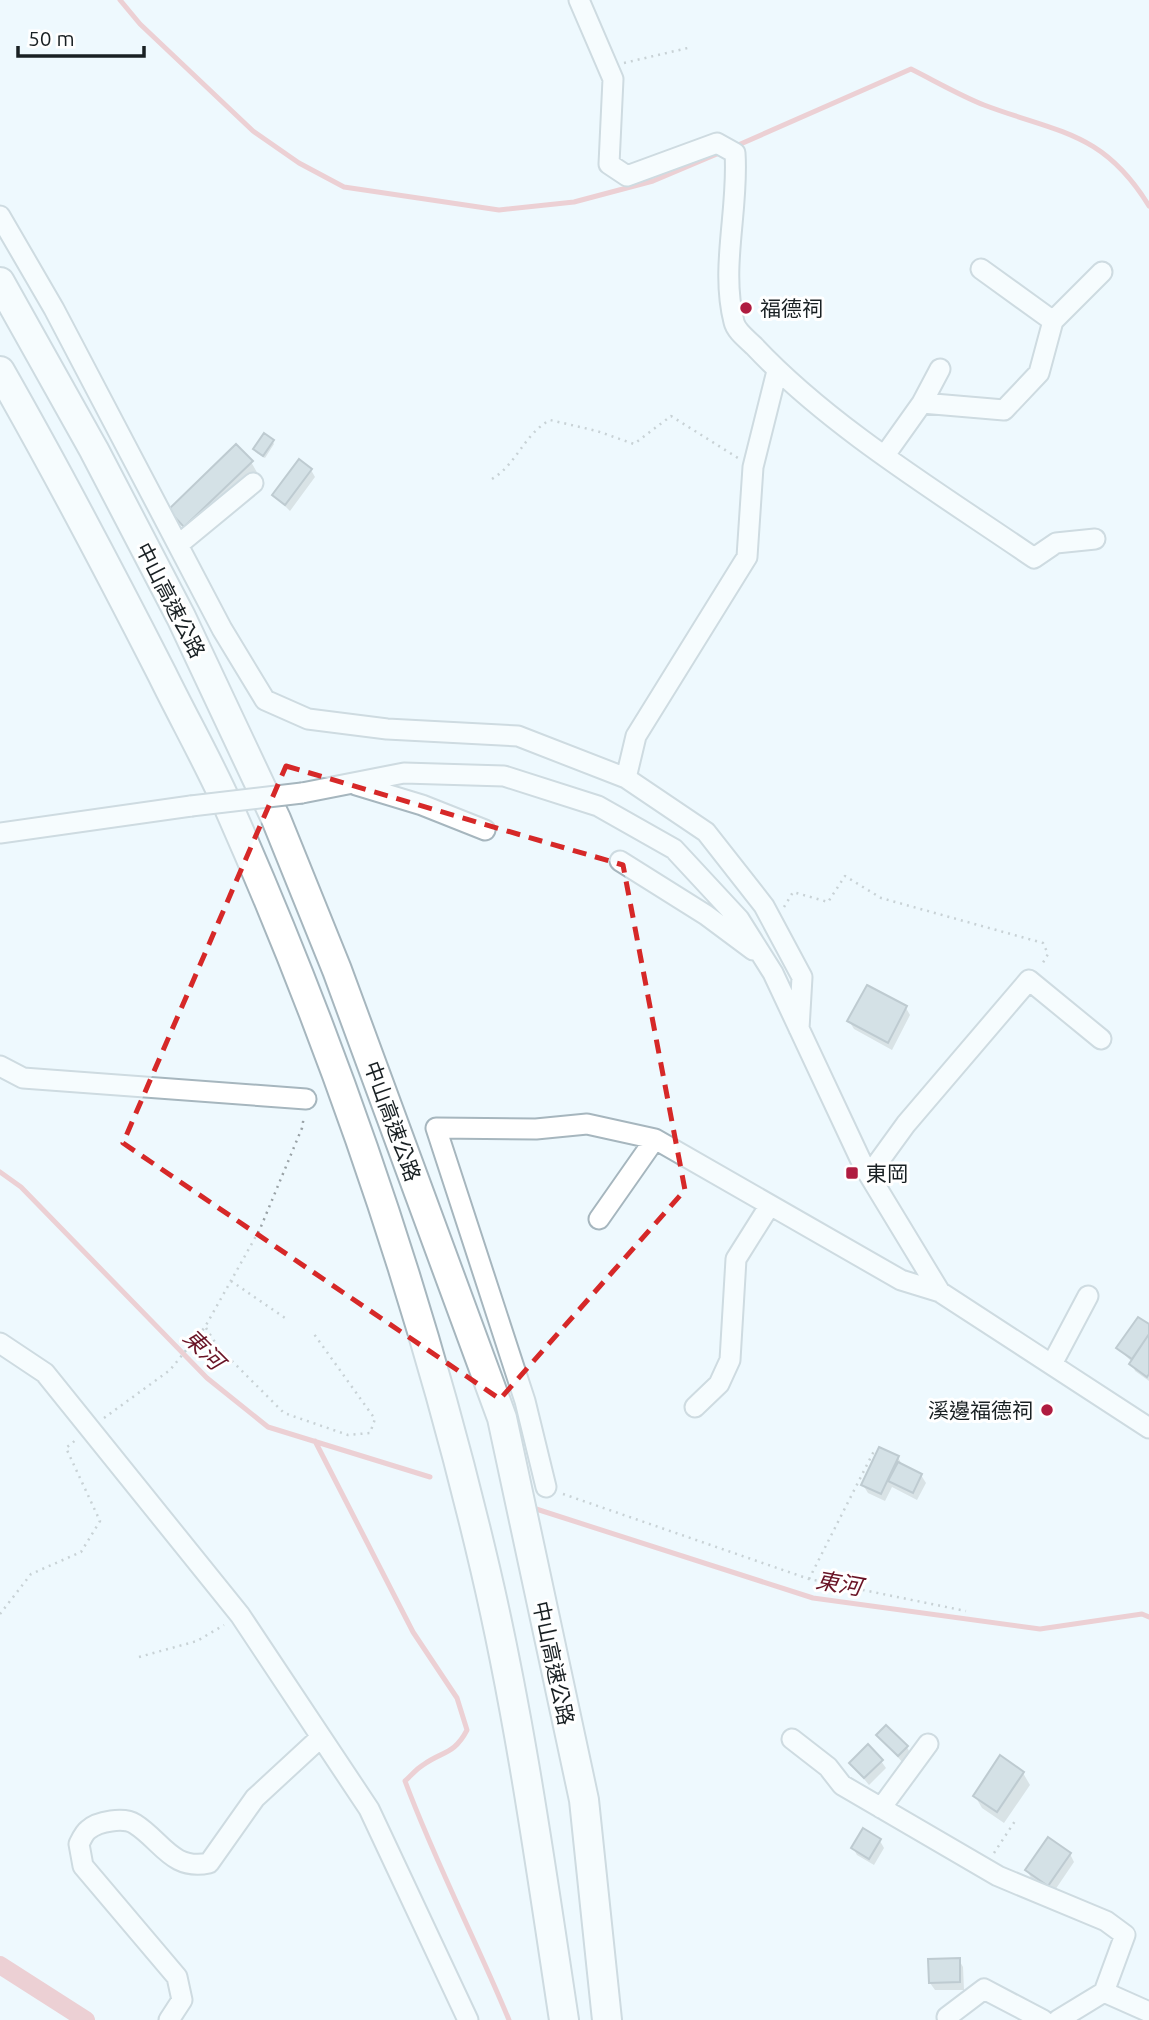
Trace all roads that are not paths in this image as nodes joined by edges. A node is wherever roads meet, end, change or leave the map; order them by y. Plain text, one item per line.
1 (579, 0) edge
2 (0, 216) edge
3 (981, 269) dead end
4 (1102, 272) dead end
5 (0, 282) edge
6 (1053, 321) junction
7 (940, 369) dead end
8 (0, 371) edge
9 (777, 371) junction
10 (922, 403) junction
11 (885, 455) junction
12 (253, 483) dead end
13 (1095, 539) dead end
14 (178, 545) junction
15 (626, 778) junction
16 (352, 783) junction
17 (485, 830) dead end
18 (0, 833) edge
19 (620, 861) dead end
20 (764, 959) junction
21 (799, 1029) junction
22 (1101, 1039) dead end
23 (0, 1066) edge
24 (306, 1099) road end
25 (655, 1139) junction
26 (869, 1175) junction
27 (770, 1205) junction
28 (599, 1219) dead end
29 (940, 1292) junction
30 (1088, 1296) dead end
31 (0, 1343) edge
32 (1052, 1364) junction
33 (695, 1407) dead end
34 (1146, 1420) edge
35 (529, 1499) junction
36 (320, 1738) junction
37 (792, 1739) dead end
38 (928, 1744) dead end
39 (881, 1808) junction
40 (1104, 1992) junction
41 (1149, 2012) edge
42 (947, 2017) dead end
43 (169, 2020) edge
44 (468, 2020) edge
45 (564, 2020) edge
46 (607, 2020) edge
47 (1043, 2020) edge
48 (1058, 2020) edge

1 - 9 street
2 - 14 street
3 - 6 street
4 - 6 street
5 - 35 highway, 中山高速公路
6 - 10 street
7 - 10 street
8 - 45 highway, 中山高速公路
9 - 11 street
9 - 15 street
10 - 11 street
11 - 13 street
12 - 14 street
14 - 15 street
15 - 21 street
16 - 17 street
16 - 18 street, bridge
16 - 20 street
19 - 20 street
20 - 21 street
21 - 26 street
22 - 26 street
23 - 24 street
25 - 27 street
25 - 28 street
25 - 35 street
26 - 29 street
27 - 29 street
27 - 33 street
29 - 32 street
30 - 32 street
31 - 36 street
32 - 34 street
35 - 46 highway, 中山高速公路
36 - 43 street
36 - 44 street
37 - 39 street
38 - 39 street
39 - 40 street
40 - 41 street
40 - 48 street
42 - 47 street

